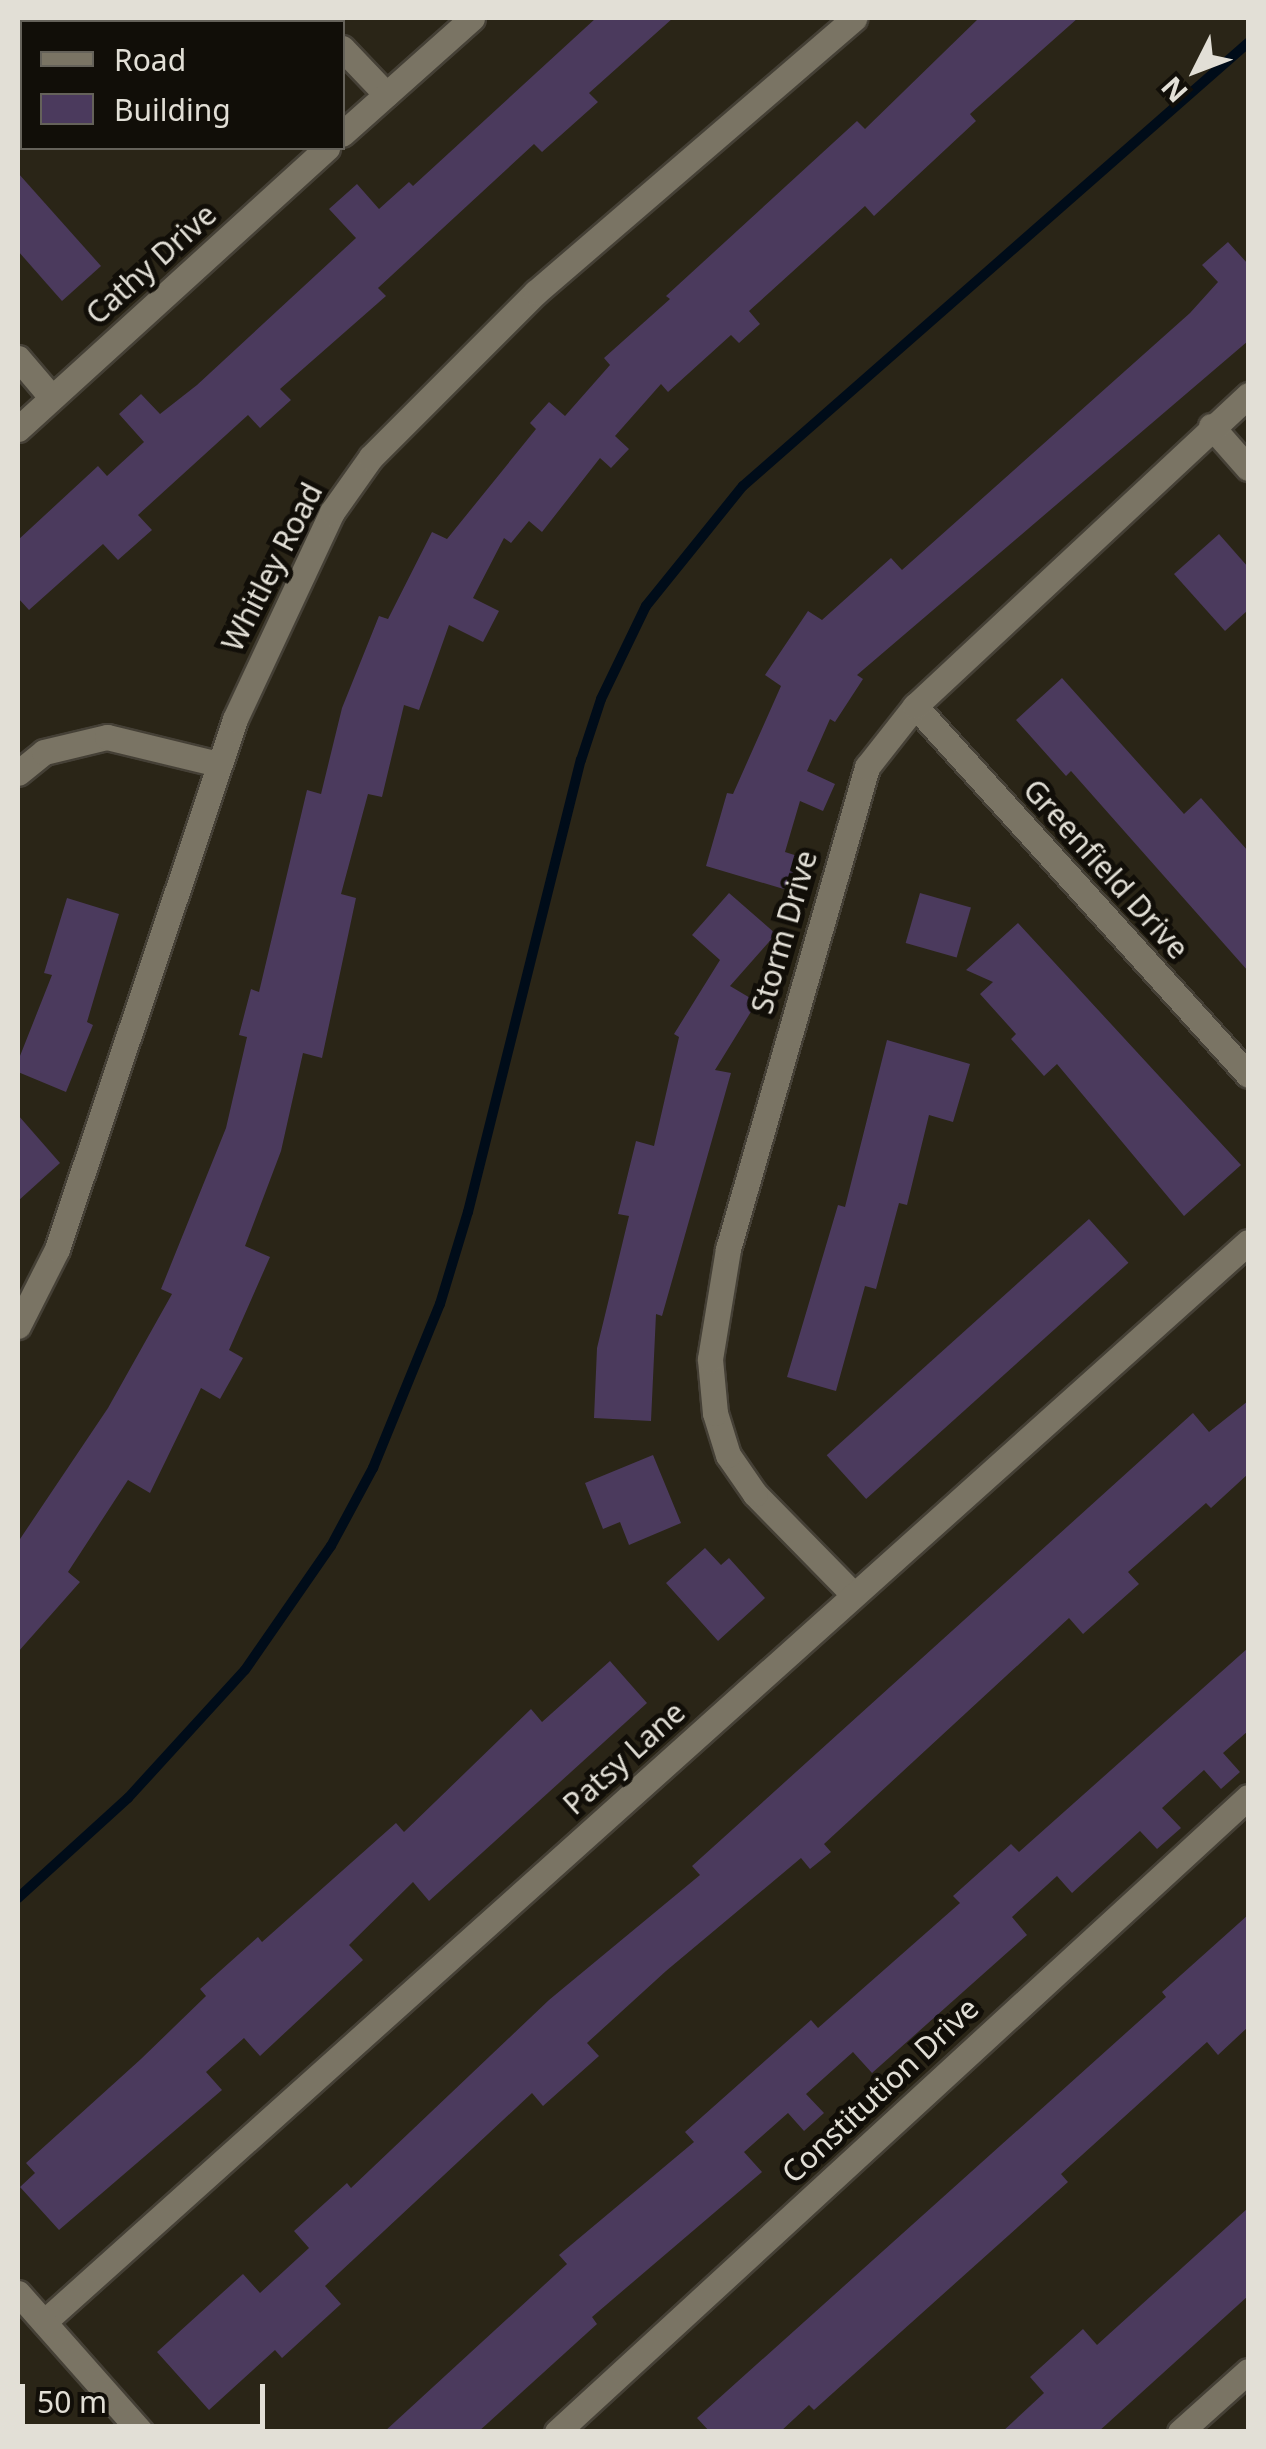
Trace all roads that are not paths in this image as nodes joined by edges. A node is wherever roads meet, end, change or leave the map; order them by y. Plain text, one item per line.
1 (472, 18) edge
2 (854, 18) edge
3 (345, 51) edge
4 (386, 94) junction
5 (345, 131) edge
6 (325, 150) edge
7 (18, 358) edge
8 (1248, 395) edge
9 (52, 398) junction
10 (1211, 426) junction
11 (18, 429) edge
12 (1248, 468) edge
13 (914, 706) junction
14 (219, 764) junction
15 (18, 773) edge
16 (1248, 1075) edge
17 (1248, 1242) edge
18 (18, 1326) edge
19 (852, 1593) junction
20 (1248, 1797) edge
21 (18, 2292) edge
22 (44, 2322) junction
23 (1248, 2371) edge
24 (141, 2432) edge
25 (557, 2432) edge
26 (1180, 2432) edge

1 - 4 street
2 - 14 street, Whitley Road
3 - 4 street
4 - 5 street
6 - 9 street, Cathy Drive
7 - 9 street
8 - 10 street, Storm Drive
9 - 11 street, Cathy Drive
10 - 12 street
10 - 13 street, Storm Drive
13 - 16 street, Greenfield Drive
13 - 19 street, Storm Drive
14 - 15 street
14 - 18 street, Whitley Road
17 - 19 street, Patsy Lane
19 - 22 street, Patsy Lane
20 - 25 street, Constitution Drive
21 - 22 street
22 - 24 street
23 - 26 street

